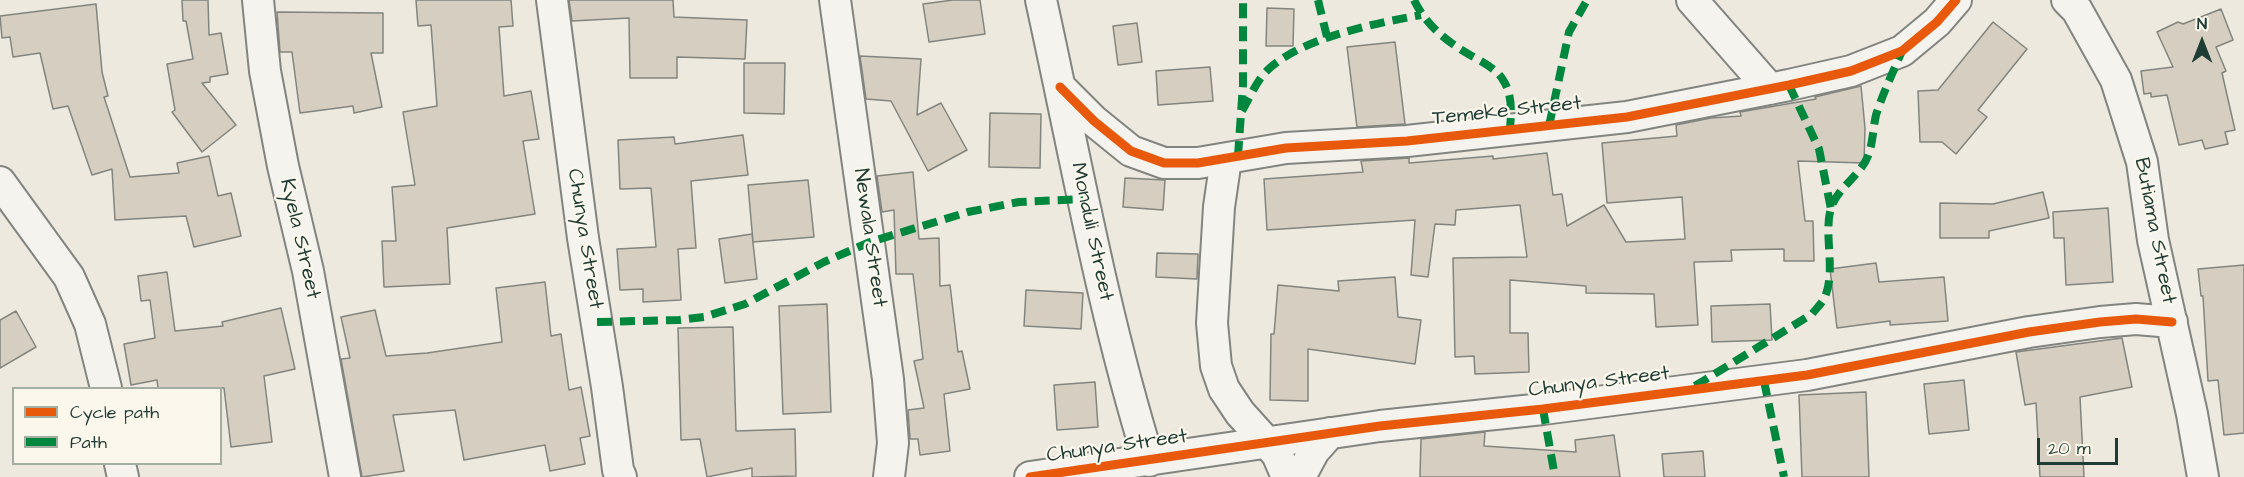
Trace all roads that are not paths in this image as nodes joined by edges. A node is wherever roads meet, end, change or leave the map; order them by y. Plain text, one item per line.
1 (552, 0) edge
2 (835, 0) edge
3 (1041, 0) edge
4 (1692, 0) edge
5 (1956, 0) edge
6 (2067, 0) edge
7 (261, 4) edge
8 (1060, 87) junction
9 (1770, 89) junction
10 (1226, 159) junction
11 (0, 182) edge
12 (2172, 322) junction
13 (106, 387) edge
14 (1330, 433) junction
15 (1266, 443) junction
16 (1149, 461) junction
17 (619, 475) edge
18 (345, 477) edge
19 (889, 477) edge
20 (1030, 477) edge
21 (1287, 477) edge
22 (1300, 477) edge
23 (2203, 477) edge

1 - 17 street, Chunya Street
2 - 19 street, Newala Street
3 - 8 street, Monduli Street
4 - 9 street
5 - 9 street, Temeke Street
6 - 12 street, Butiama Street
7 - 18 street, Kyela Street
8 - 10 street, Temeke Street
8 - 16 street, Monduli Street
9 - 10 street, Temeke Street
10 - 15 street
11 - 13 street
12 - 14 street, Chunya Street
12 - 23 street, Butiama Street
14 - 15 street, Chunya Street
14 - 22 street
15 - 16 street, Chunya Street
15 - 21 street
16 - 20 street, Chunya Street

